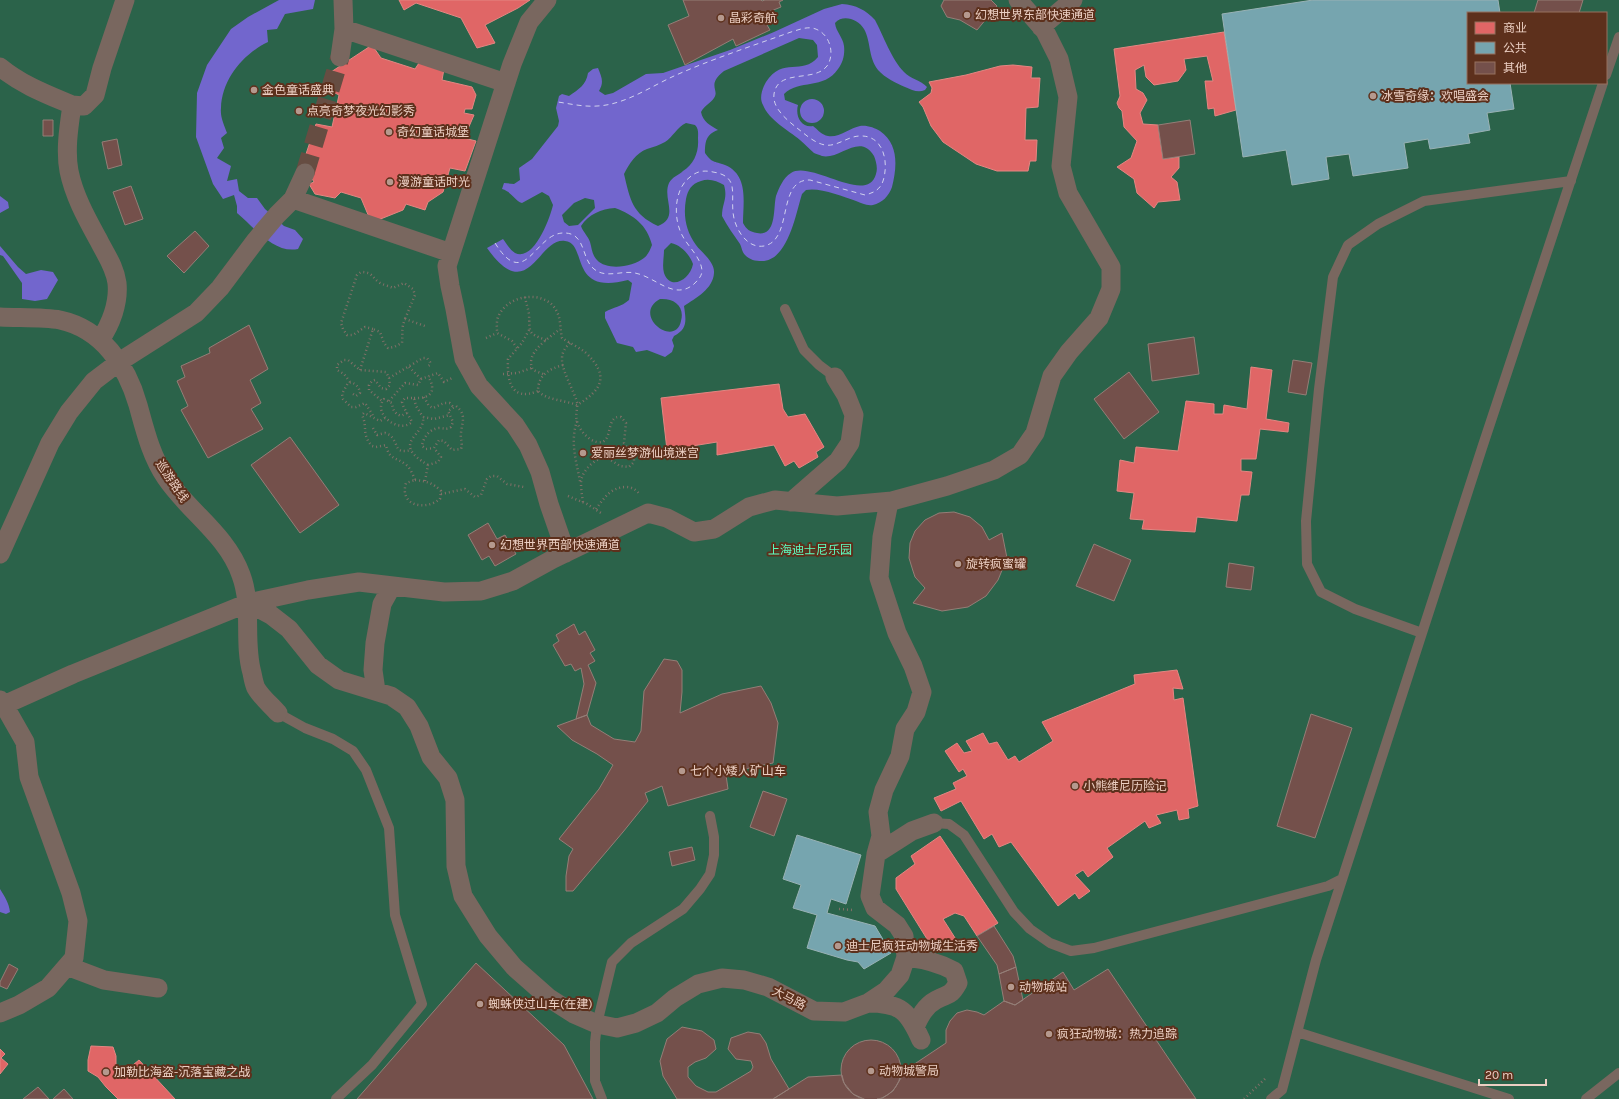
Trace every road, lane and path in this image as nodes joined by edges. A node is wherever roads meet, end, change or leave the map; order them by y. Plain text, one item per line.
1 (126, 0) edge
2 (343, 0) edge
3 (547, 0) edge
4 (1018, 0) edge
5 (1073, 0) edge
6 (1041, 27) junction
7 (344, 29) junction
8 (1619, 36) edge
9 (340, 57) tunnel mouth
10 (0, 67) edge
11 (1607, 73) edge
12 (506, 83) junction
13 (1604, 84) edge
14 (72, 104) junction
15 (305, 173) tunnel mouth
16 (1571, 181) junction
17 (293, 199) junction
18 (451, 253) junction
19 (525, 297) junction
20 (785, 309) dead end
21 (0, 317) edge
22 (405, 319) junction
23 (425, 326) dead end
24 (372, 329) junction
25 (560, 329) junction
26 (529, 330) junction
27 (497, 333) junction
28 (486, 338) dead end
29 (100, 340) junction
30 (546, 340) junction
31 (570, 344) junction
32 (517, 348) junction
33 (119, 362) junction
34 (563, 365) junction
35 (428, 366) dead end
36 (409, 367) junction
37 (469, 368) junction
38 (532, 368) junction
39 (360, 370) junction
40 (503, 374) dead end
41 (508, 374) junction
42 (543, 374) junction
43 (428, 376) junction
44 (835, 377) joint
45 (389, 378) junction
46 (422, 379) junction
47 (350, 382) junction
48 (538, 391) junction
49 (353, 394) dead end
50 (424, 397) junction
51 (414, 398) junction
52 (382, 401) junction
53 (389, 401) junction
54 (577, 405) junction
55 (454, 408) junction
56 (407, 413) junction
57 (450, 415) junction
58 (423, 417) junction
59 (375, 418) junction
60 (385, 418) junction
61 (577, 421) junction
62 (373, 428) dead end
63 (434, 448) junction
64 (412, 450) junction
65 (428, 465) junction
66 (415, 480) junction
67 (425, 481) junction
68 (581, 481) junction
69 (582, 502) dead end
70 (791, 502) junction
71 (889, 502) junction
72 (596, 509) dead end
73 (648, 513) junction
74 (566, 553) junction
75 (0, 554) edge
76 (392, 586) junction
77 (248, 603) junction
78 (1422, 633) junction
79 (376, 691) junction
80 (2, 702) edge
81 (278, 713) joint
82 (710, 816) dead end
83 (934, 823) joint
84 (876, 854) junction
85 (1342, 879) junction
86 (906, 957) junction
87 (67, 966) junction
88 (158, 988) dead end
89 (868, 1003) junction
90 (0, 1013) edge
91 (597, 1024) junction
92 (1297, 1032) junction
93 (1619, 1073) edge
94 (336, 1099) edge
95 (602, 1099) edge
96 (1271, 1099) edge
97 (1509, 1099) edge
98 (1586, 1099) edge

1 - 14 street
2 - 7 street
3 - 12 street
4 - 6 street
5 - 6 street
6 - 71 street
7 - 9 street
7 - 12 street
8 - 11 lane
10 - 14 street
12 - 18 street
13 - 16 lane
14 - 29 street
15 - 17 street
16 - 78 lane
16 - 78 lane
17 - 18 street
17 - 33 street
18 - 37 street
19 - 25 path
19 - 26 path
19 - 27 path
20 - 44 lane
21 - 29 street, 巡游路线
22 - 23 path
22 - 24 path
22 - 24 path
24 - 39 path
25 - 30 path
25 - 31 path
26 - 30 path
26 - 32 path
27 - 28 path
27 - 32 path
29 - 33 street, 巡游路线
30 - 38 path
31 - 34 path
31 - 54 path
32 - 41 path
33 - 75 street
33 - 77 street, 巡游路线
34 - 42 path
34 - 54 path
35 - 36 path
36 - 45 path
36 - 46 path
37 - 43 path
37 - 74 street
38 - 41 path
38 - 42 path
39 - 45 path
39 - 47 path
40 - 41 path
41 - 48 path
42 - 48 path
43 - 46 path
43 - 50 path
44 - 70 street
45 - 52 path
46 - 53 path
47 - 49 path
47 - 59 path
48 - 54 path
50 - 51 path
50 - 55 path
51 - 56 path
51 - 58 path
52 - 53 path
52 - 60 path
53 - 56 path
54 - 61 path
55 - 57 path
55 - 63 path
56 - 60 path
57 - 58 path
57 - 63 path
58 - 64 path
59 - 60 path
59 - 66 path
61 - 68 path
61 - 68 path
62 - 64 path
63 - 65 path
64 - 65 path
65 - 67 path
66 - 67 path
66 - 67 path
68 - 69 path
70 - 71 street
70 - 73 street
71 - 84 street, 大马路
72 - 73 path
73 - 74 street
74 - 76 street
76 - 77 street
76 - 79 street
77 - 79 street, 大马路
77 - 80 street
77 - 81 street, 巡游路线
78 - 85 lane
79 - 91 street, 大马路
80 - 87 street
81 - 94 lane
82 - 91 lane
83 - 84 street
83 - 85 lane
84 - 86 street, 大马路
85 - 92 lane
86 - 89 street, 大马路
86 - 89 street
87 - 88 street
87 - 90 street
89 - 91 street, 大马路
91 - 95 lane
92 - 96 lane
92 - 97 lane
93 - 98 lane

